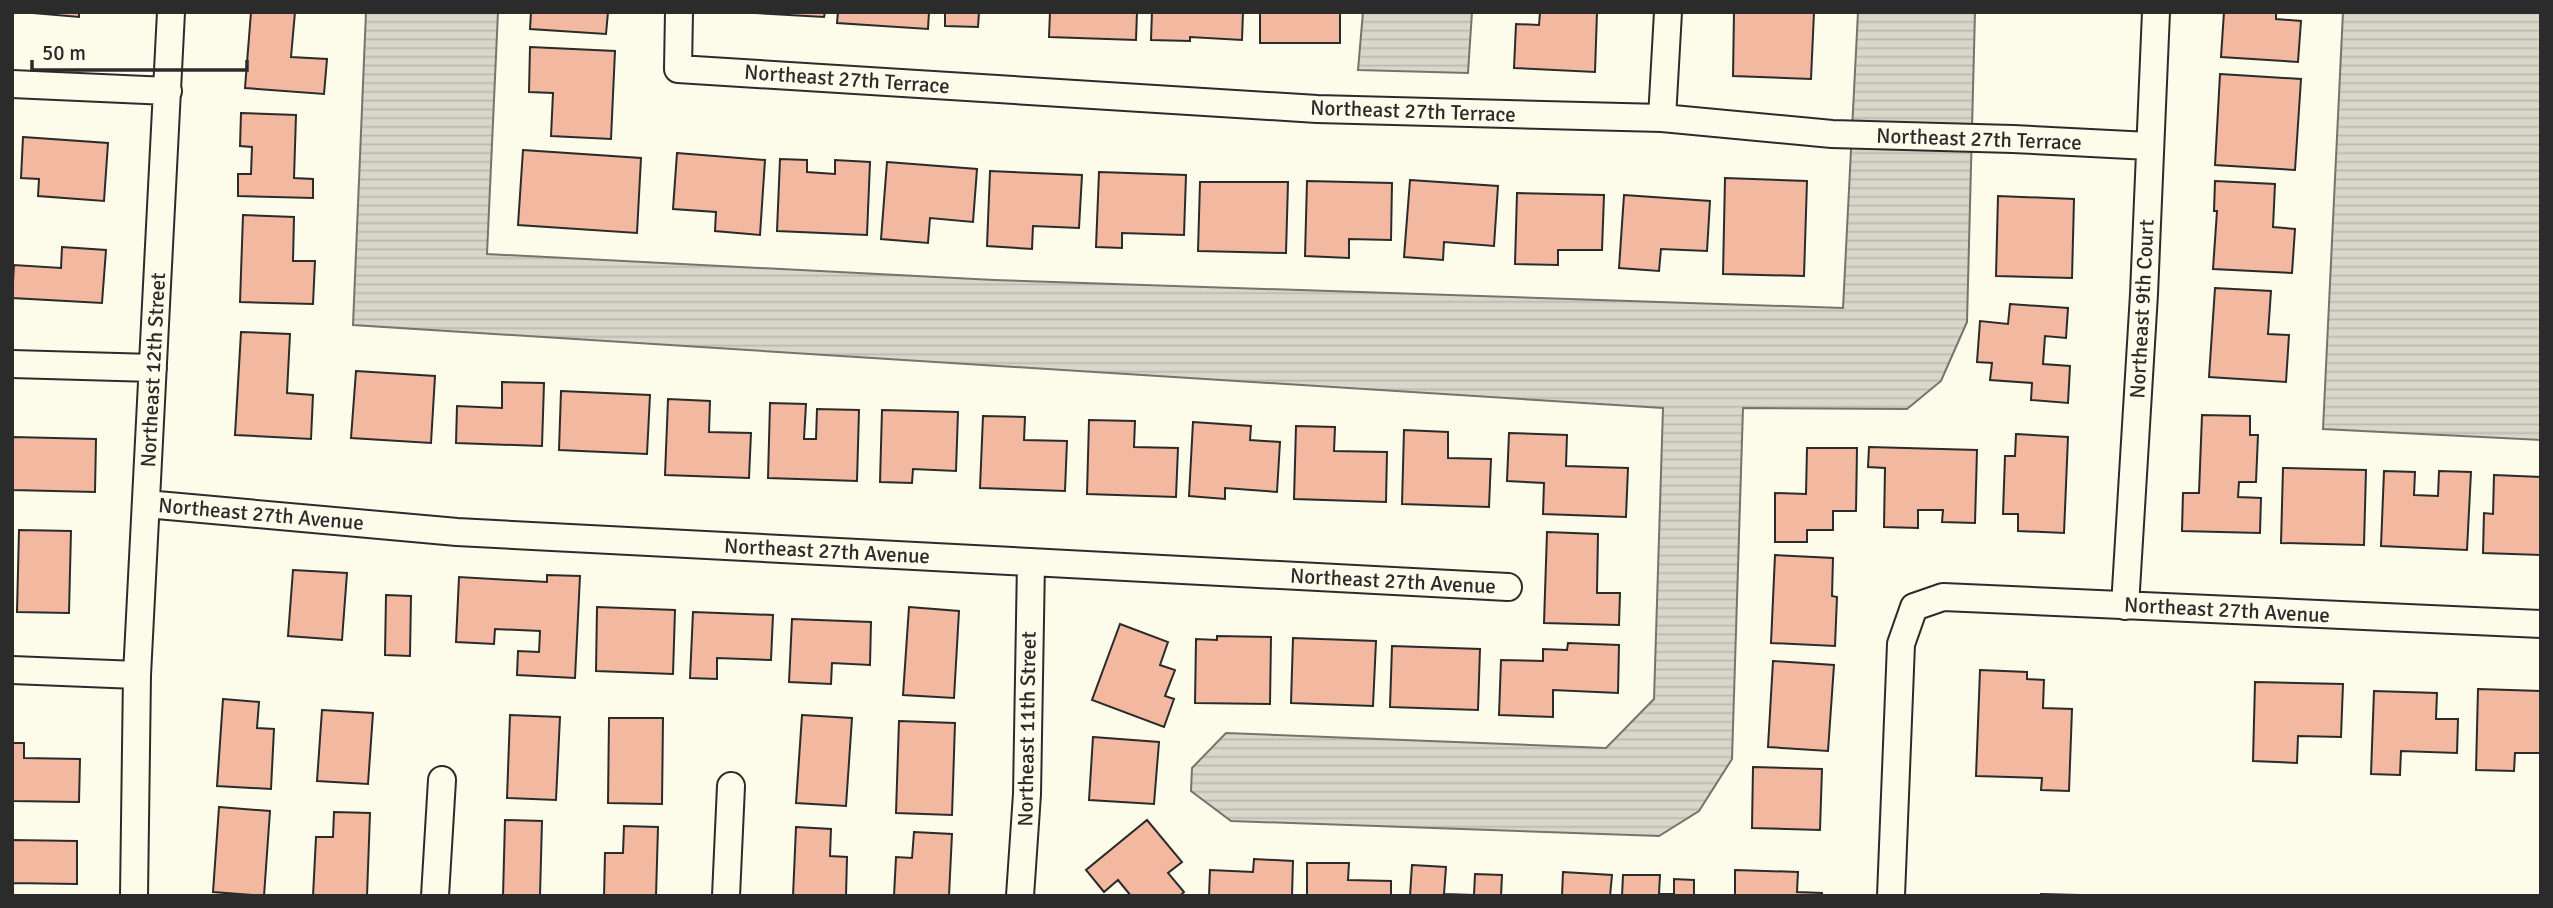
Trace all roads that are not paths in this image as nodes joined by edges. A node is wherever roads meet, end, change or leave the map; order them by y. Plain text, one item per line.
1 (171, 12) edge
2 (679, 12) edge
3 (1668, 12) edge
4 (2156, 12) edge
5 (12, 84) edge
6 (168, 91) junction
7 (1662, 118) junction
8 (2149, 146) junction
9 (12, 363) edge
10 (153, 368) junction
11 (146, 504) junction
12 (1031, 562) junction
13 (1508, 587) dead end
14 (2125, 606) junction
15 (2541, 624) edge
16 (12, 670) edge
17 (137, 676) junction
18 (442, 780) dead end
19 (731, 786) dead end
20 (134, 896) edge
21 (435, 896) edge
22 (726, 896) edge
23 (1020, 896) edge
24 (1891, 896) edge

1 - 6 street, Northeast 12th Street
2 - 7 street, Northeast 27th Terrace
3 - 7 street
4 - 8 street, Northeast 9th Court
5 - 6 street
6 - 10 street, Northeast 12th Street
7 - 8 street, Northeast 27th Terrace
8 - 14 street, Northeast 9th Court
9 - 10 street
10 - 11 street, Northeast 12th Street
11 - 12 street, Northeast 27th Avenue
11 - 17 street, Northeast 12th Street
12 - 13 street, Northeast 27th Avenue
12 - 23 street, Northeast 11th Street
14 - 15 street, Northeast 27th Avenue
14 - 24 street, Northeast 27th Avenue
16 - 17 street
17 - 20 street, Northeast 12th Street
18 - 21 street
19 - 22 street

